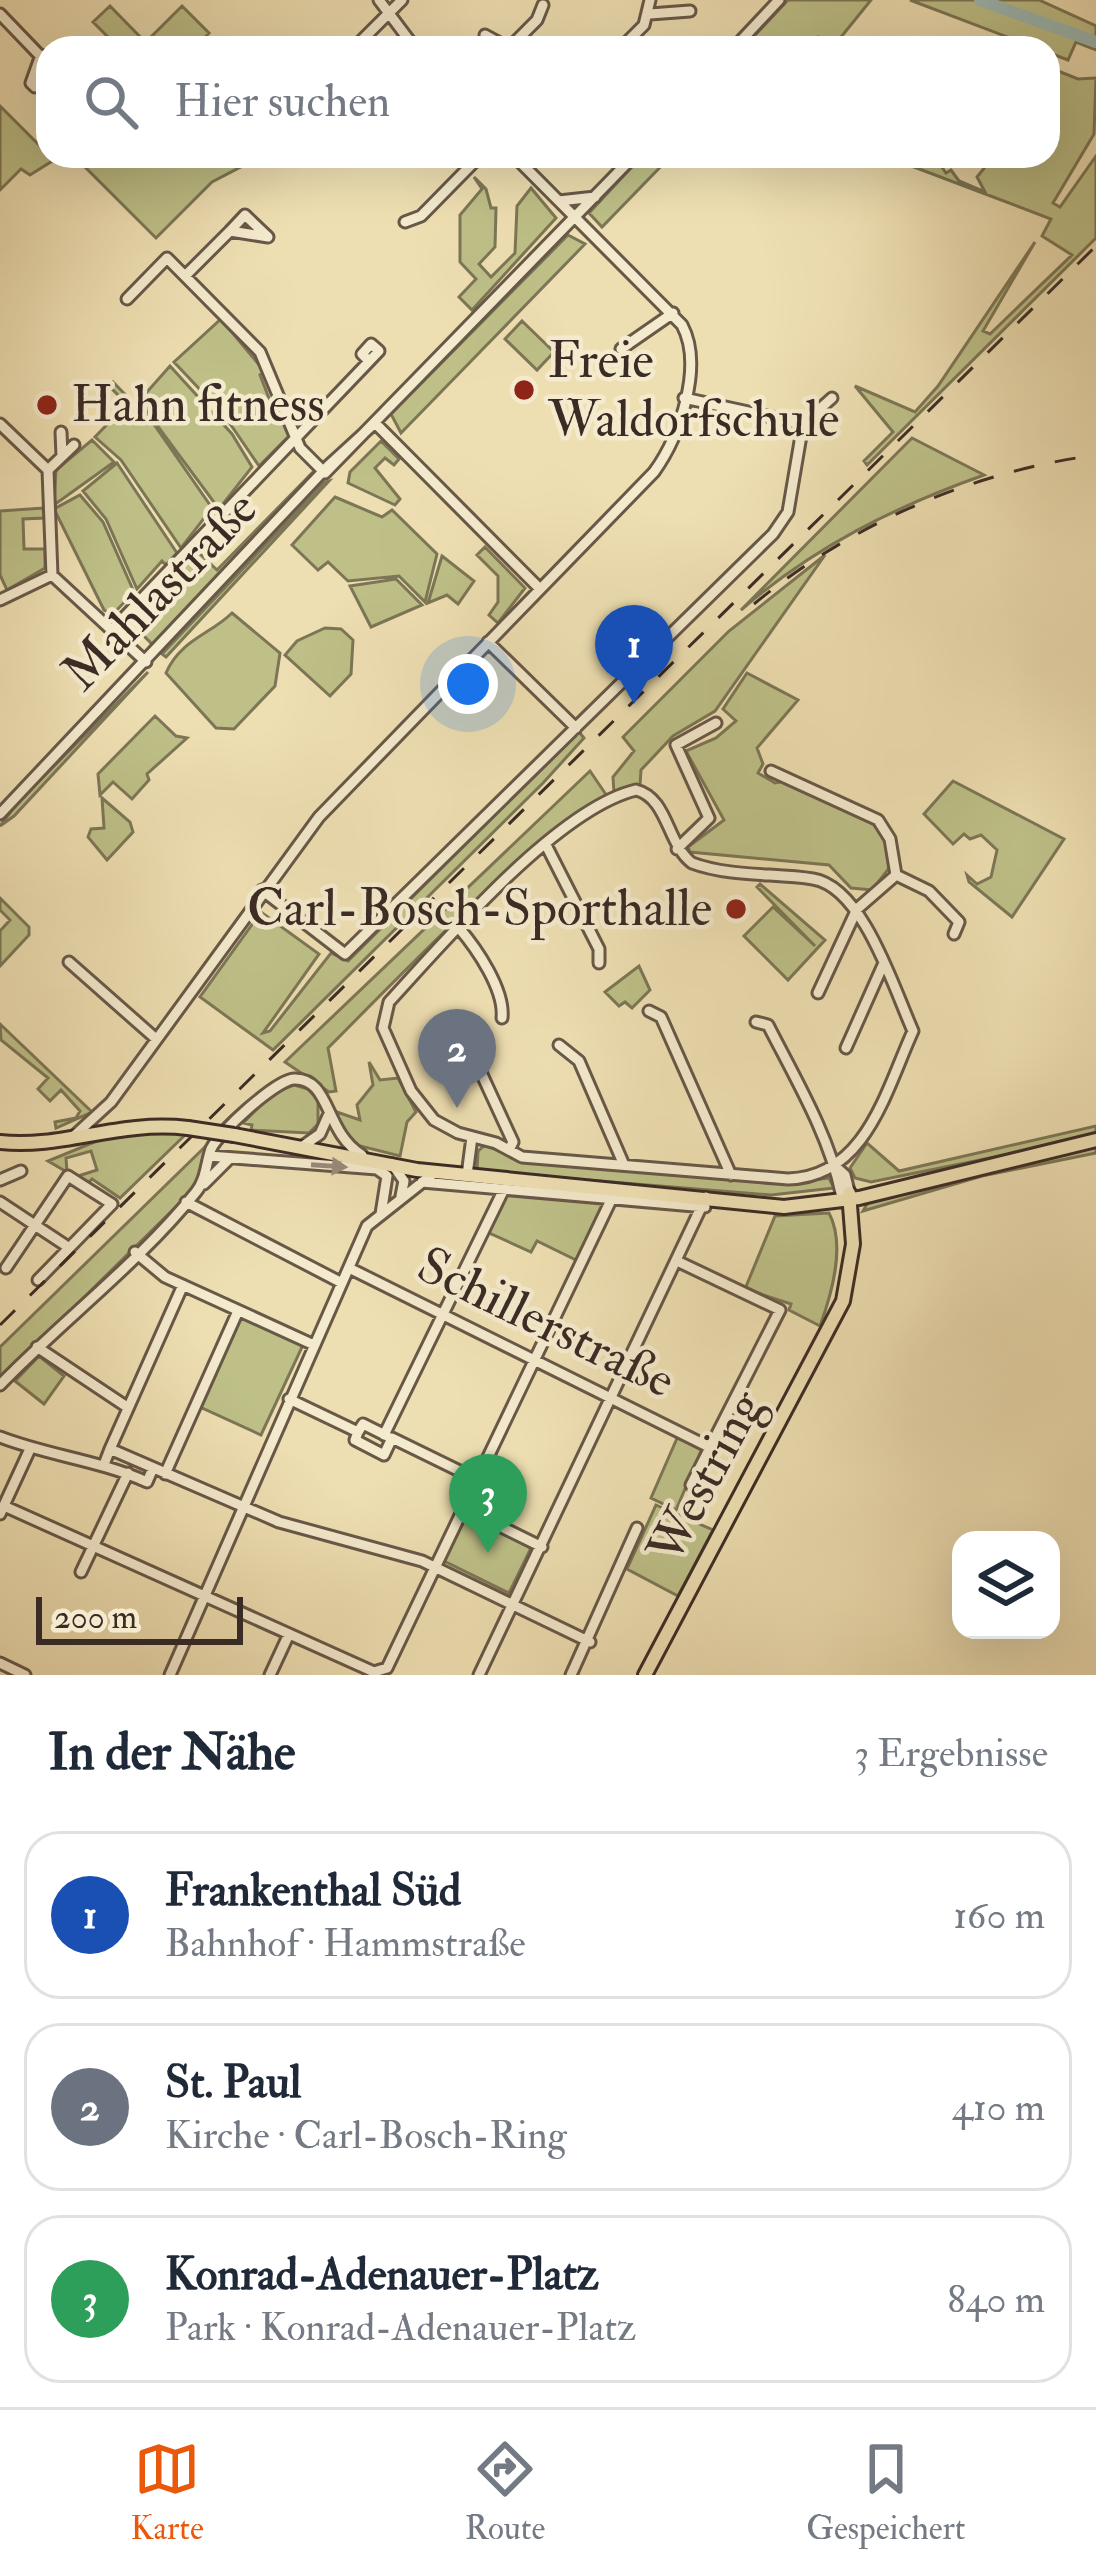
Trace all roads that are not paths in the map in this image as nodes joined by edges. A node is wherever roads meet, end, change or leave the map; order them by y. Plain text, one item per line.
1 (379, 0) edge
2 (402, 0) edge
3 (650, 0) edge
4 (778, 0) edge
5 (543, 4) dead end
6 (690, 11) dead end
7 (0, 14) edge
8 (388, 14) junction
9 (650, 14) junction
10 (485, 34) dead end
11 (366, 36) edge
12 (405, 36) edge
13 (488, 36) edge
14 (521, 36) edge
15 (631, 36) edge
16 (745, 36) edge
17 (36, 52) edge
18 (468, 168) edge
19 (526, 168) edge
20 (623, 168) edge
21 (597, 197) junction
22 (559, 201) junction
23 (576, 218) junction
24 (405, 222) dead end
25 (230, 231) dead end
26 (185, 276) junction
27 (127, 299) dead end
28 (673, 313) junction
29 (621, 349) dead end
30 (369, 361) dead end
31 (684, 398) junction
32 (832, 398) dead end
33 (375, 423) junction
34 (0, 424) edge
35 (803, 424) junction
36 (61, 432) dead end
37 (296, 439) junction
38 (74, 445) dead end
39 (62, 456) junction
40 (48, 470) junction
41 (325, 473) junction
42 (52, 575) junction
43 (540, 589) junction
44 (0, 600) edge
45 (112, 630) junction
46 (488, 642) junction
47 (146, 662) junction
48 (716, 723) dead end
49 (577, 728) junction
50 (771, 771) dead end
51 (0, 814) edge
52 (546, 844) junction
53 (677, 849) junction
54 (896, 875) junction
55 (262, 890) junction
56 (856, 909) junction
57 (459, 928) junction
58 (954, 934) dead end
59 (69, 962) dead end
60 (599, 963) dead end
61 (883, 965) junction
62 (818, 993) dead end
63 (650, 1011) dead end
64 (502, 1018) dead end
65 (756, 1022) dead end
66 (155, 1038) junction
67 (559, 1045) dead end
68 (846, 1048) dead end
69 (478, 1066) dead end
70 (111, 1102) junction
71 (328, 1116) junction
72 (121, 1126) junction
73 (75, 1135) junction
74 (472, 1138) junction
75 (1096, 1140) edge
76 (0, 1142) edge
77 (303, 1146) junction
78 (509, 1150) junction
79 (362, 1155) junction
80 (209, 1156) junction
81 (230, 1158) junction
82 (624, 1165) junction
83 (835, 1166) junction
84 (389, 1169) junction
85 (21, 1171) dead end
86 (436, 1172) junction
87 (731, 1174) junction
88 (467, 1175) junction
89 (0, 1180) edge
90 (422, 1182) junction
91 (200, 1188) junction
92 (504, 1190) junction
93 (401, 1196) junction
94 (845, 1196) junction
95 (612, 1198) junction
96 (0, 1202) edge
97 (186, 1202) junction
98 (705, 1202) junction
99 (381, 1214) junction
100 (34, 1225) junction
101 (68, 1247) junction
102 (135, 1252) junction
103 (679, 1262) junction
104 (6, 1268) dead end
105 (349, 1268) junction
106 (38, 1280) dead end
107 (342, 1283) junction
108 (183, 1285) junction
109 (238, 1310) junction
110 (442, 1317) junction
111 (314, 1345) junction
112 (37, 1347) junction
113 (535, 1362) junction
114 (0, 1385) edge
115 (289, 1399) junction
116 (613, 1400) junction
117 (127, 1408) junction
118 (358, 1432) junction
119 (0, 1437) edge
120 (388, 1437) junction
121 (709, 1447) junction
122 (29, 1449) junction
123 (110, 1449) junction
124 (105, 1462) junction
125 (153, 1468) junction
126 (128, 1473) junction
127 (165, 1474) junction
128 (480, 1480) junction
129 (691, 1485) dead end
130 (242, 1507) junction
131 (465, 1509) junction
132 (2, 1510) edge
133 (637, 1528) dead end
134 (93, 1546) junction
135 (542, 1546) junction
136 (435, 1567) junction
137 (81, 1572) dead end
138 (204, 1596) junction
139 (514, 1605) junction
140 (289, 1634) junction
141 (590, 1642) junction
142 (0, 1663) edge
143 (387, 1668) junction
144 (373, 1674) edge
145 (26, 1675) edge
146 (170, 1675) edge
147 (270, 1675) edge
148 (403, 1675) edge
149 (479, 1675) edge
150 (571, 1675) edge
151 (645, 1675) edge

1 - 8 street
2 - 8 street
3 - 9 street
4 - 16 street
5 - 14 street
6 - 9 street
7 - 17 street
8 - 11 street
8 - 12 street
9 - 15 street
10 - 13 street
18 - 24 street
19 - 22 street
20 - 21 street, Mahlastraße
21 - 22 street
21 - 23 street, Mahlastraße
22 - 23 street
23 - 28 street
23 - 33 street, Mahlastraße
25 - 26 street
26 - 27 street
26 - 37 street
28 - 29 street
28 - 31 street
30 - 37 street
31 - 35 street
31 - 43 street
32 - 35 street
33 - 41 street, Mahlastraße
33 - 43 street
34 - 40 street
35 - 49 street
36 - 39 street
37 - 41 street
37 - 45 street
38 - 39 street
39 - 40 street
40 - 42 street
41 - 47 street, Mahlastraße
42 - 44 street
42 - 45 street
43 - 46 street
45 - 47 street
46 - 49 street
46 - 55 street
47 - 51 street, Mahlastraße
48 - 53 street
49 - 55 street
50 - 54 street
52 - 53 street
52 - 57 street
52 - 60 street
53 - 56 street
54 - 56 street
54 - 58 street
55 - 66 street
56 - 61 street
56 - 62 street
57 - 64 street
57 - 74 street
59 - 66 street
61 - 68 street
61 - 83 street
63 - 87 street
65 - 83 street
66 - 70 street
67 - 82 street
69 - 78 street
70 - 72 street
70 - 73 street
71 - 77 street
71 - 79 street
71 - 80 street
72 - 73 main road
72 - 77 main road, bridge
73 - 76 main road
74 - 78 street
74 - 88 street
75 - 94 main road
77 - 79 main road
78 - 82 street
79 - 84 main road
80 - 81 street
80 - 91 street
81 -> 84 street
81 - 91 street
82 - 87 street
83 - 87 street
83 - 94 street
84 - 86 main road
84 - 93 street
84 - 99 street
85 - 89 street
86 - 88 main road
86 - 90 street
88 - 98 main road
90 - 92 street
90 - 93 street
91 - 97 street
92 - 95 street
92 - 110 street
93 - 99 street
94 - 98 main road
94 - 151 main road, Westring
95 - 98 street
95 - 113 street
96 - 100 street
97 - 102 street
97 - 107 street
98 - 103 street
99 - 105 street
100 - 101 street
100 - 101 street
100 - 104 street
101 - 106 street
102 - 108 street
102 - 112 street
103 - 116 street
103 - 121 street
105 - 107 street
105 - 110 street, Schillerstraße
107 - 111 street
108 - 109 street
108 - 117 street
109 - 111 street
109 - 127 street
110 - 113 street, Schillerstraße
110 - 120 street
111 - 115 street
112 - 114 street
112 - 117 street
113 - 116 street, Schillerstraße
113 - 128 street
115 - 118 street
115 - 130 street
116 - 121 street, Schillerstraße
116 - 135 street
117 - 123 street
118 - 120 street
118 - 120 street
119 - 122 street
120 - 128 street
121 - 129 street
122 - 124 street
122 - 132 street
123 - 124 street
123 - 125 street
124 - 126 street
125 - 126 street
125 - 127 street
126 - 134 street
127 - 130 street
128 - 131 street
130 - 136 street
130 - 138 street
131 - 135 street
131 - 136 street
132 - 134 street
133 - 141 street
134 - 137 street
134 - 138 street
135 - 139 street
136 - 139 street
136 - 143 street
138 - 140 street
138 - 146 street
139 - 141 street
139 - 149 street
140 - 144 street
140 - 147 street
141 - 150 street
142 - 145 street
143 - 144 street
143 - 148 street

